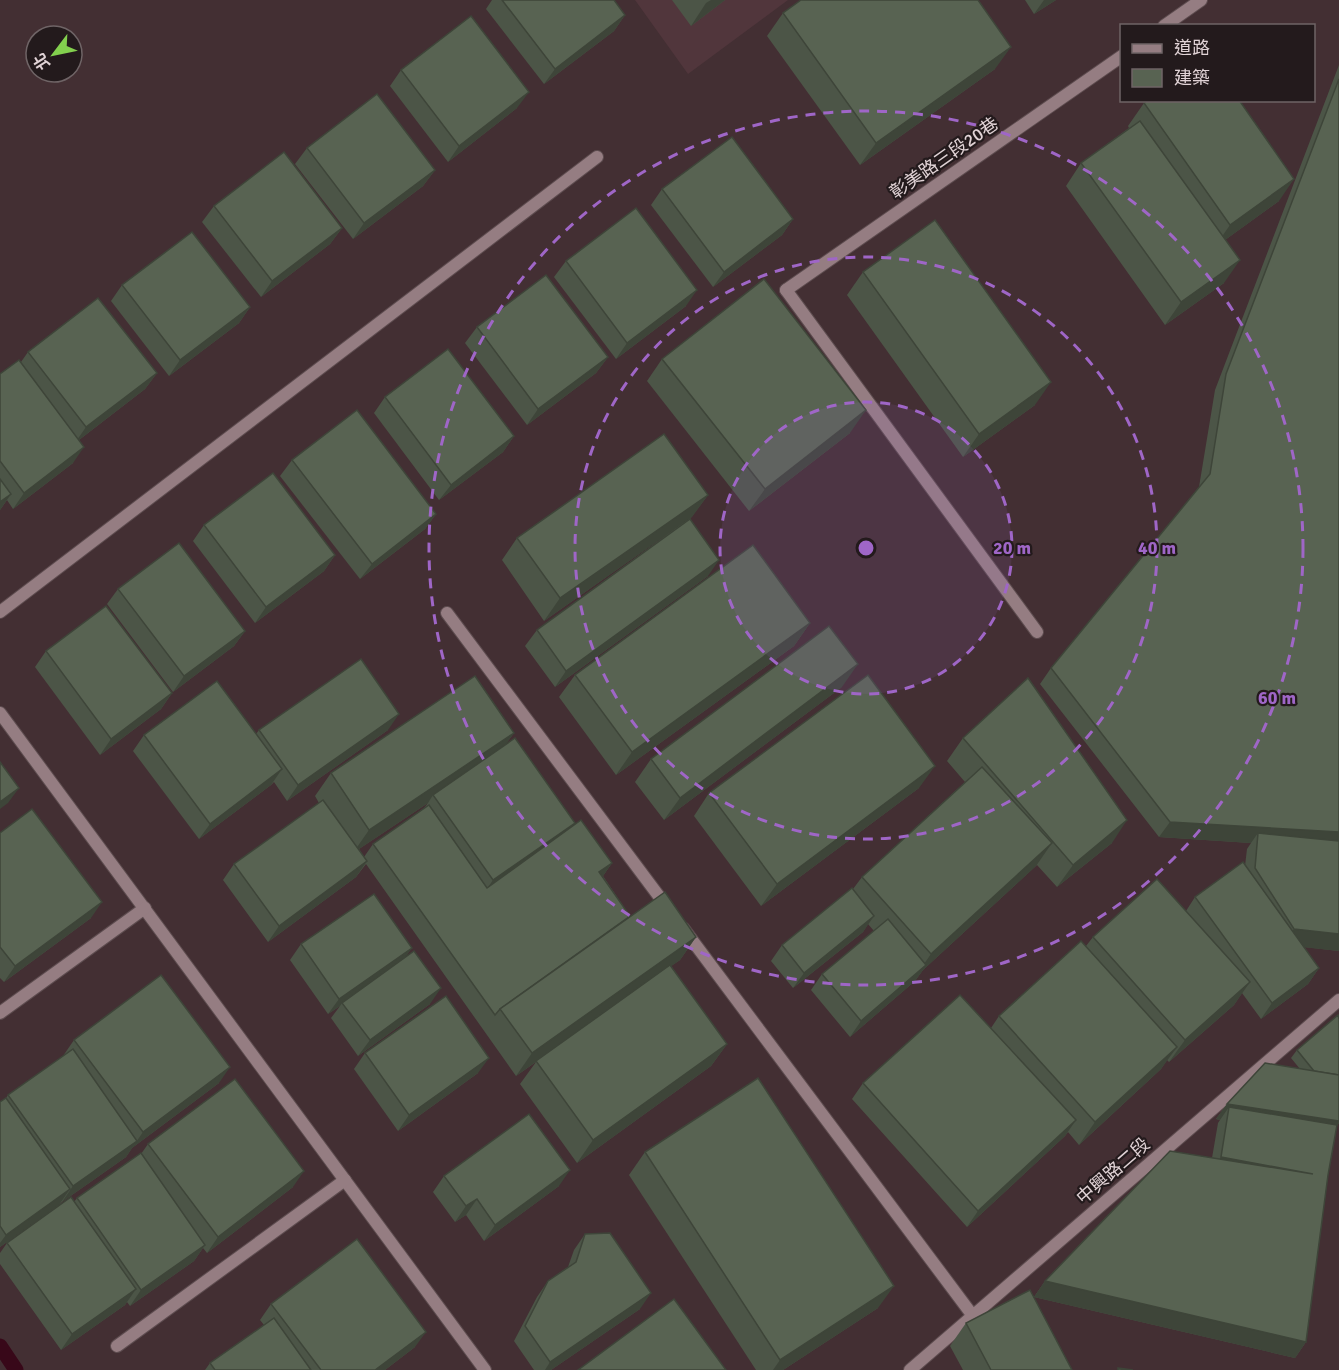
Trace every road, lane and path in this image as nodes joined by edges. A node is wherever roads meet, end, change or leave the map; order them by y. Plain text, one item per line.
1 (1201, 0) edge
2 (1167, 24) edge
3 (1120, 57) edge
4 (597, 156) dead end
5 (0, 612) edge
6 (447, 613) dead end
7 (1037, 632) dead end
8 (0, 713) edge
9 (145, 908) junction
10 (1339, 1000) edge
11 (0, 1013) edge
12 (345, 1180) junction
13 (974, 1316) junction
14 (117, 1346) dead end
15 (485, 1370) edge
16 (910, 1370) edge

1 - 2 street
3 - 7 street, 彰美路三段20巷
4 - 5 street
6 - 13 street
8 - 9 street
9 - 11 street
9 - 12 street
10 - 13 street, 中興路二段
12 - 14 street
12 - 15 street
13 - 16 street, 中興路二段

